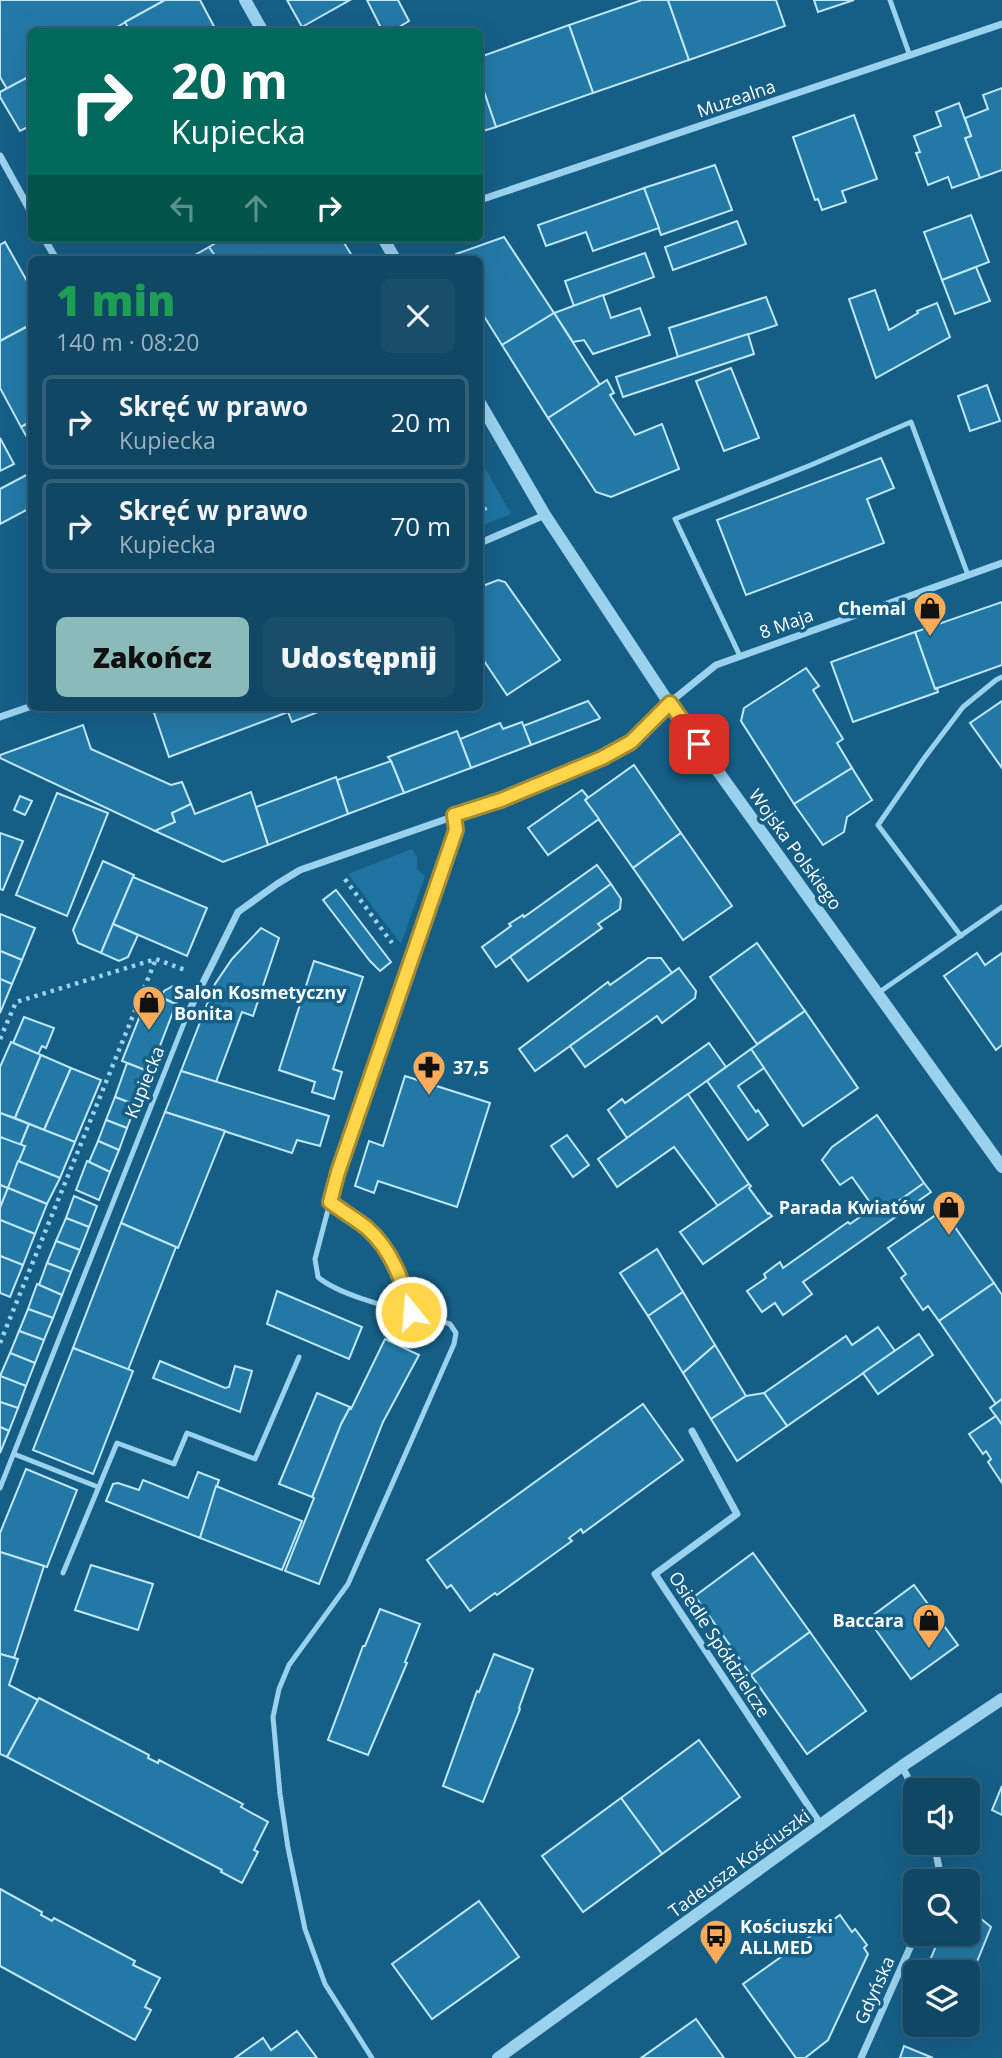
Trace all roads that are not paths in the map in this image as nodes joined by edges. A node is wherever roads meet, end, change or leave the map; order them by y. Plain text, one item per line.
1 (245, 0) edge
2 (890, 0) edge
3 (1002, 24) edge
4 (261, 28) edge
5 (910, 56) junction
6 (0, 156) edge
7 (483, 199) edge
8 (28, 207) edge
9 (483, 409) edge
10 (545, 515) junction
11 (483, 542) edge
12 (1002, 563) edge
13 (968, 575) junction
14 (740, 656) junction
15 (1002, 677) edge
16 (670, 703) junction
17 (28, 707) edge
18 (0, 717) edge
19 (454, 815) junction
20 (1002, 907) edge
21 (961, 936) junction
22 (877, 993) junction
23 (188, 1013) joint
24 (1002, 1167) edge
25 (330, 1202) junction
26 (411, 1312) junction
27 (299, 1357) dead end
28 (692, 1431) dead end
29 (14, 1454) junction
30 (98, 1487) junction
31 (0, 1488) edge
32 (62, 1573) dead end
33 (1002, 1699) edge
34 (902, 1766) junction
35 (908, 1778) edge
36 (821, 1825) junction
37 (911, 1946) edge
38 (372, 2058) edge
39 (498, 2058) edge
40 (861, 2058) edge

1 - 4 street
2 - 5 lane
3 - 5 street, Muzealna
5 - 7 street, Muzealna
6 - 8 street
9 - 10 street, Wojska Polskiego
10 - 11 street
10 - 16 street, Wojska Polskiego
12 - 13 street, 8 Maja
13 - 14 street, 8 Maja
13 - 14 lane
14 - 16 street, 8 Maja
15 - 21 lane
16 - 19 street, Kupiecka
16 - 22 street, Wojska Polskiego
17 - 18 street
19 - 23 street, Kupiecka
19 - 25 lane
20 - 21 lane
21 - 22 lane
22 - 24 street, Wojska Polskiego
23 - 29 lane, Kupiecka
25 - 26 lane
25 - 26 lane
26 - 38 lane
27 - 30 lane
28 - 36 street, Osiedle Spółdzielcze
29 - 30 lane
29 - 31 lane, Kupiecka
30 - 32 lane
33 - 34 street, Tadeusza Kościuszki
34 - 35 street
34 - 36 street, Tadeusza Kościuszki
36 - 39 street, Tadeusza Kościuszki
37 - 40 street, Gdyńska

